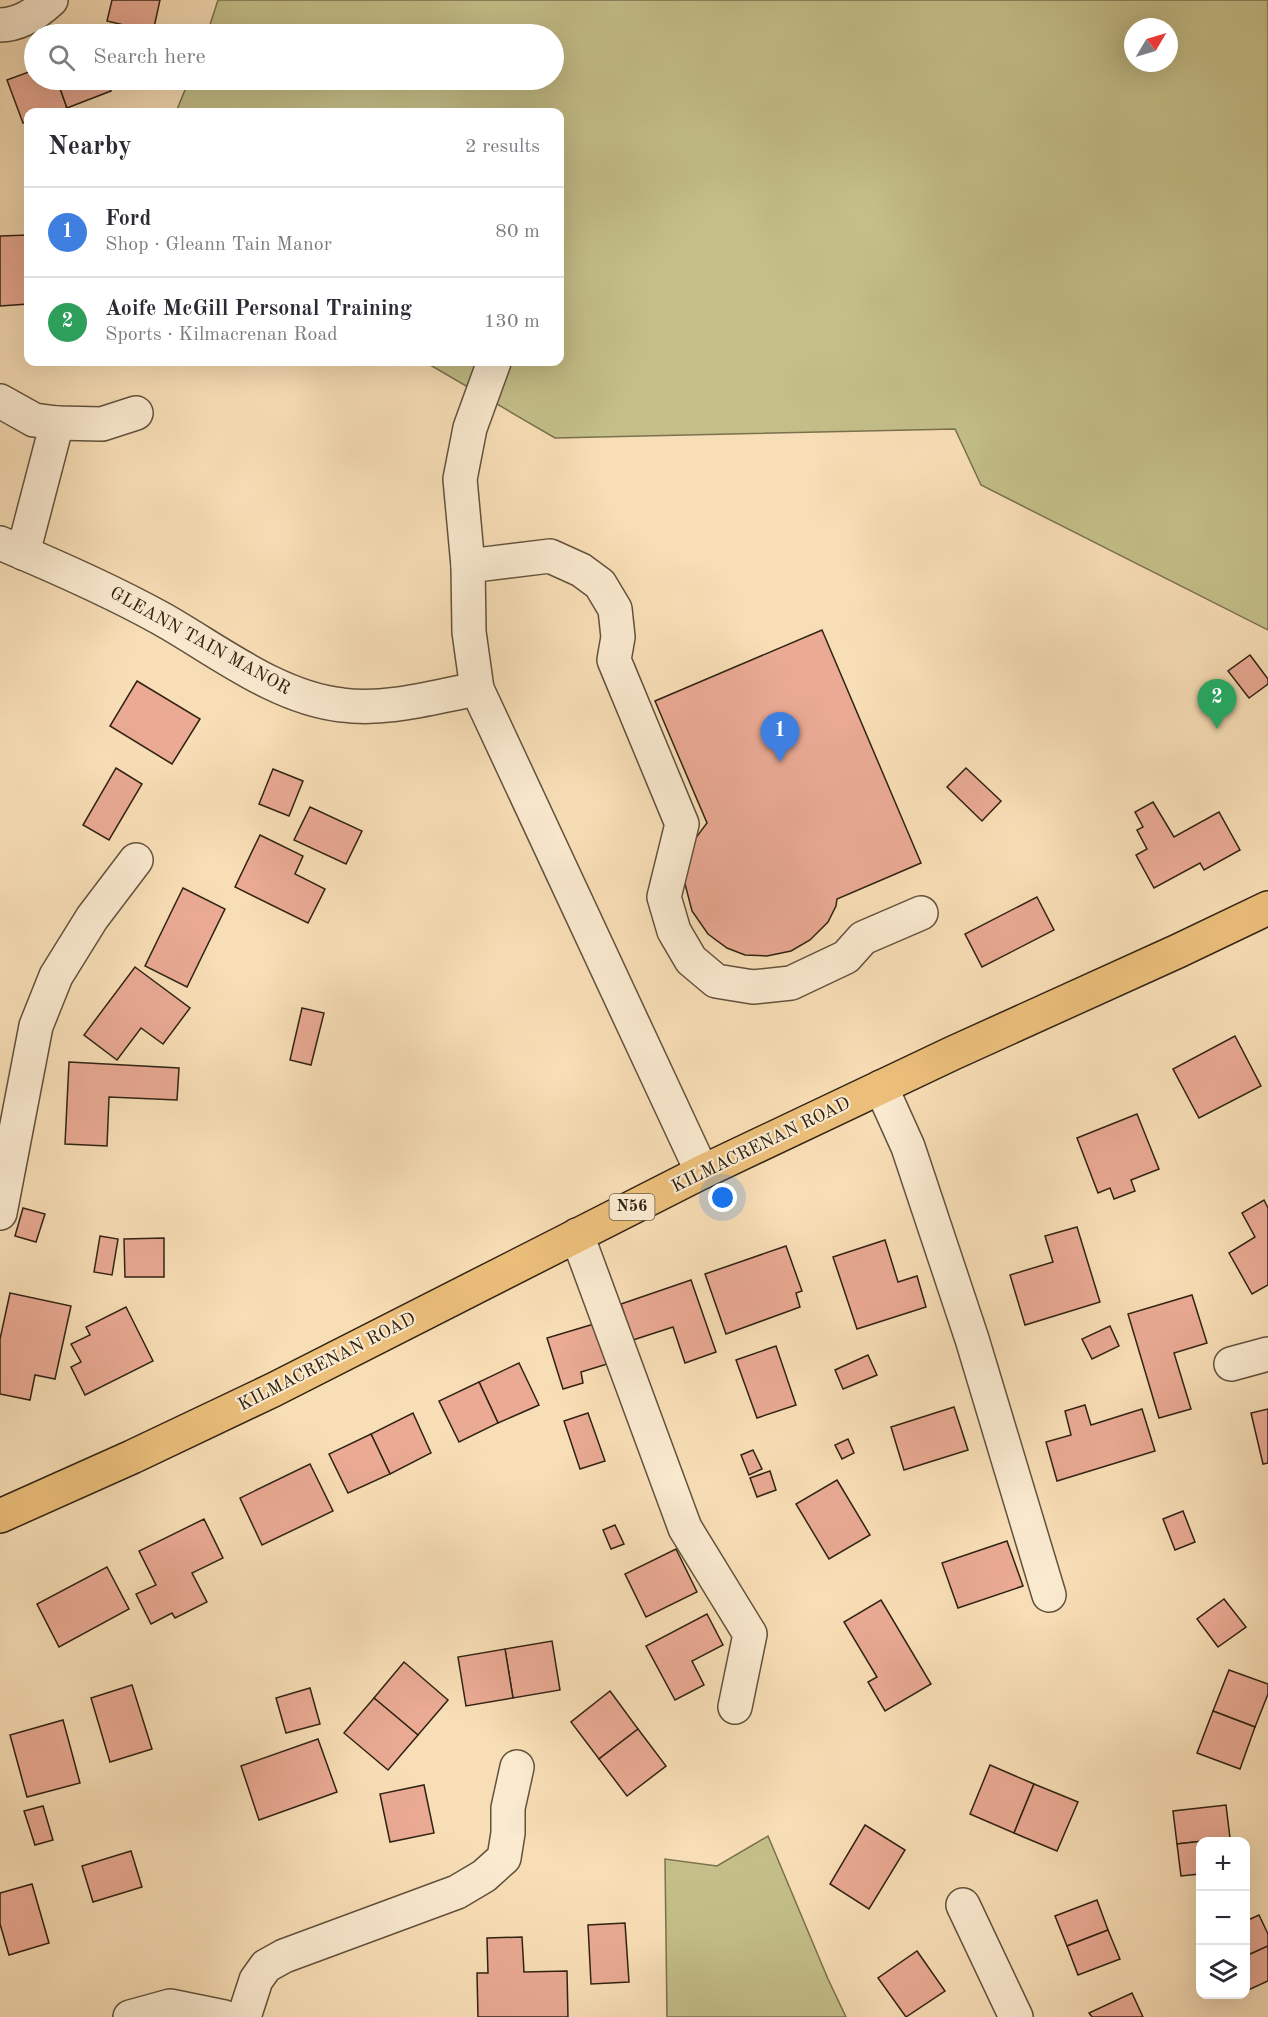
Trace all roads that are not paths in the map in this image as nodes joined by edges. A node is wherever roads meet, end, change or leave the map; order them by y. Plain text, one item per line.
1 (51, 0) edge
2 (0, 25) edge
3 (493, 366) edge
4 (0, 401) edge
5 (136, 413) dead end
6 (57, 423) junction
7 (12, 548) edge
8 (468, 566) junction
9 (477, 688) junction
10 (136, 860) dead end
11 (1268, 908) edge
12 (921, 913) dead end
13 (881, 1087) junction
14 (702, 1172) junction
15 (0, 1213) edge
16 (577, 1235) junction
17 (1268, 1354) edge
18 (1231, 1364) dead end
19 (0, 1516) edge
20 (1049, 1595) dead end
21 (735, 1707) dead end
22 (517, 1767) dead end
23 (963, 1905) dead end
24 (130, 2017) edge
25 (224, 2017) edge
26 (244, 2017) edge
27 (1016, 2017) edge

1 - 2 street
3 - 8 street
4 - 6 street
5 - 6 street
6 - 7 street
7 - 9 street, GLEANN TAIN MANOR
8 - 9 street
8 - 12 street
9 - 14 street
10 - 15 street
11 - 13 main road, KILMACRENAN ROAD / N56
13 - 14 main road, KILMACRENAN ROAD / N56
13 - 20 street
14 - 16 main road, KILMACRENAN ROAD / N56
16 - 19 main road, KILMACRENAN ROAD / N56
16 - 21 street
17 - 18 street
22 - 26 street
23 - 27 street
24 - 25 street

